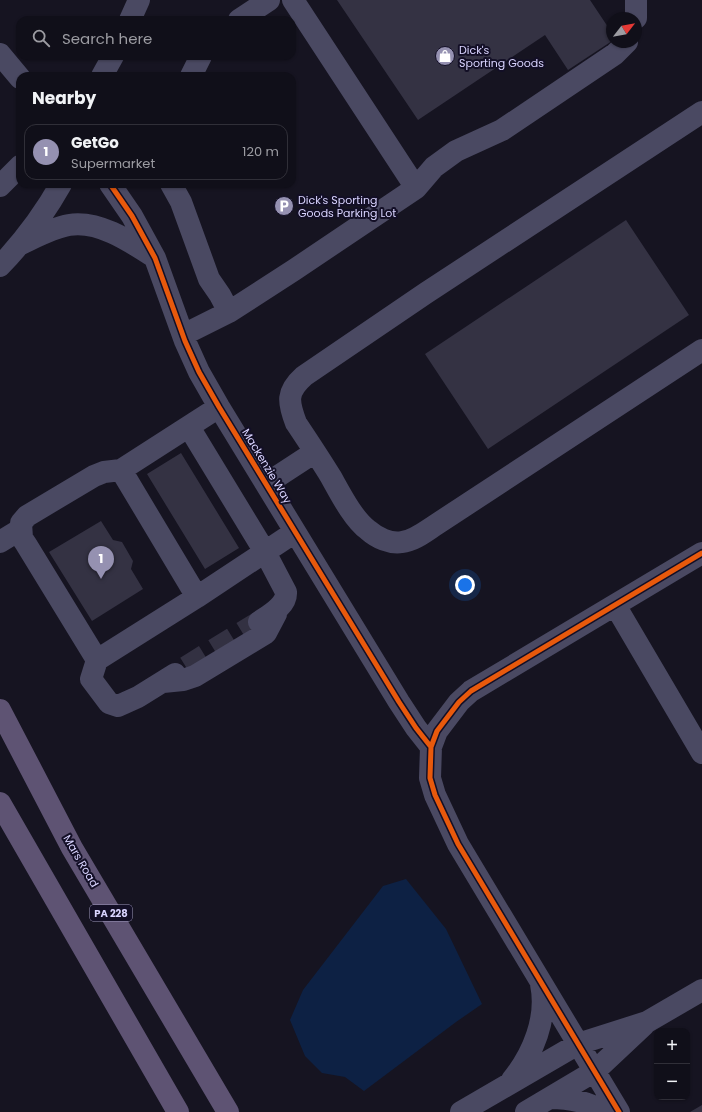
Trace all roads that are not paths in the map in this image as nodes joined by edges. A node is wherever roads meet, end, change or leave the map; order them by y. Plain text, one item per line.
1 (139, 0) edge
2 (269, 0) edge
3 (293, 0) edge
4 (636, 0) edge
5 (636, 12) edge
6 (132, 16) edge
7 (245, 16) edge
8 (621, 48) edge
9 (0, 54) edge
10 (110, 60) edge
11 (199, 60) edge
12 (104, 72) edge
13 (193, 72) edge
14 (16, 73) edge
15 (702, 112) edge
16 (16, 170) edge
17 (0, 186) edge
18 (59, 188) edge
19 (113, 188) edge
20 (173, 188) edge
21 (416, 188) junction
22 (21, 244) junction
23 (155, 258) junction
24 (0, 266) edge
25 (229, 312) junction
26 (183, 335) junction
27 (702, 350) edge
28 (219, 408) junction
29 (189, 427) junction
30 (315, 452) junction
31 (121, 470) junction
32 (266, 484) junction
33 (21, 529) junction
34 (295, 532) junction
35 (0, 542) edge
36 (265, 552) junction
37 (702, 553) edge
38 (197, 597) junction
39 (281, 605) junction
40 (615, 605) junction
41 (258, 622) tunnel mouth
42 (97, 660) junction
43 (186, 667) tunnel mouth
44 (163, 682) junction
45 (0, 710) edge
46 (431, 747) junction
47 (702, 753) edge
48 (0, 804) edge
49 (540, 979) junction
50 (702, 990) edge
51 (647, 1022) junction
52 (578, 1044) junction
53 (595, 1071) junction
54 (509, 1084) junction
55 (550, 1098) junction
56 (178, 1112) edge
57 (228, 1112) edge
58 (462, 1112) edge
59 (526, 1112) edge
60 (604, 1112) edge
61 (619, 1112) edge

1 - 6 street
2 - 7 street
3 - 21 street
4 - 5 street
8 - 21 street
9 - 14 street
10 - 12 street
11 - 13 street
15 - 30 street
16 - 17 street
18 - 22 street
19 - 23 street, Mackenzie Way
20 - 25 street
21 - 25 street
22 - 23 street
22 - 24 street
23 - 26 street, Mackenzie Way
25 - 26 street
26 - 28 street, Mackenzie Way
27 - 30 street
28 - 29 street
28 - 32 street, Mackenzie Way
29 - 31 street
29 - 36 street
30 - 32 street
31 - 33 street
31 - 38 street
32 - 34 street, Mackenzie Way
33 - 35 street
33 - 42 street
34 - 36 street
34 - 46 street, Mackenzie Way
36 - 38 street
36 - 39 street
37 - 40 street
38 - 42 street
39 - 41 street
39 - 44 street
40 - 46 street
40 - 47 street
42 - 44 street
43 - 44 street
45 - 57 main road, Mars Road / PA 228
46 - 49 street
48 - 56 main road
49 - 52 street
49 - 54 street
50 - 51 street
51 - 52 street
51 - 53 street
52 - 53 street
52 - 54 street
53 - 55 street
53 - 61 street
54 - 58 street
55 - 59 street
55 - 60 street

